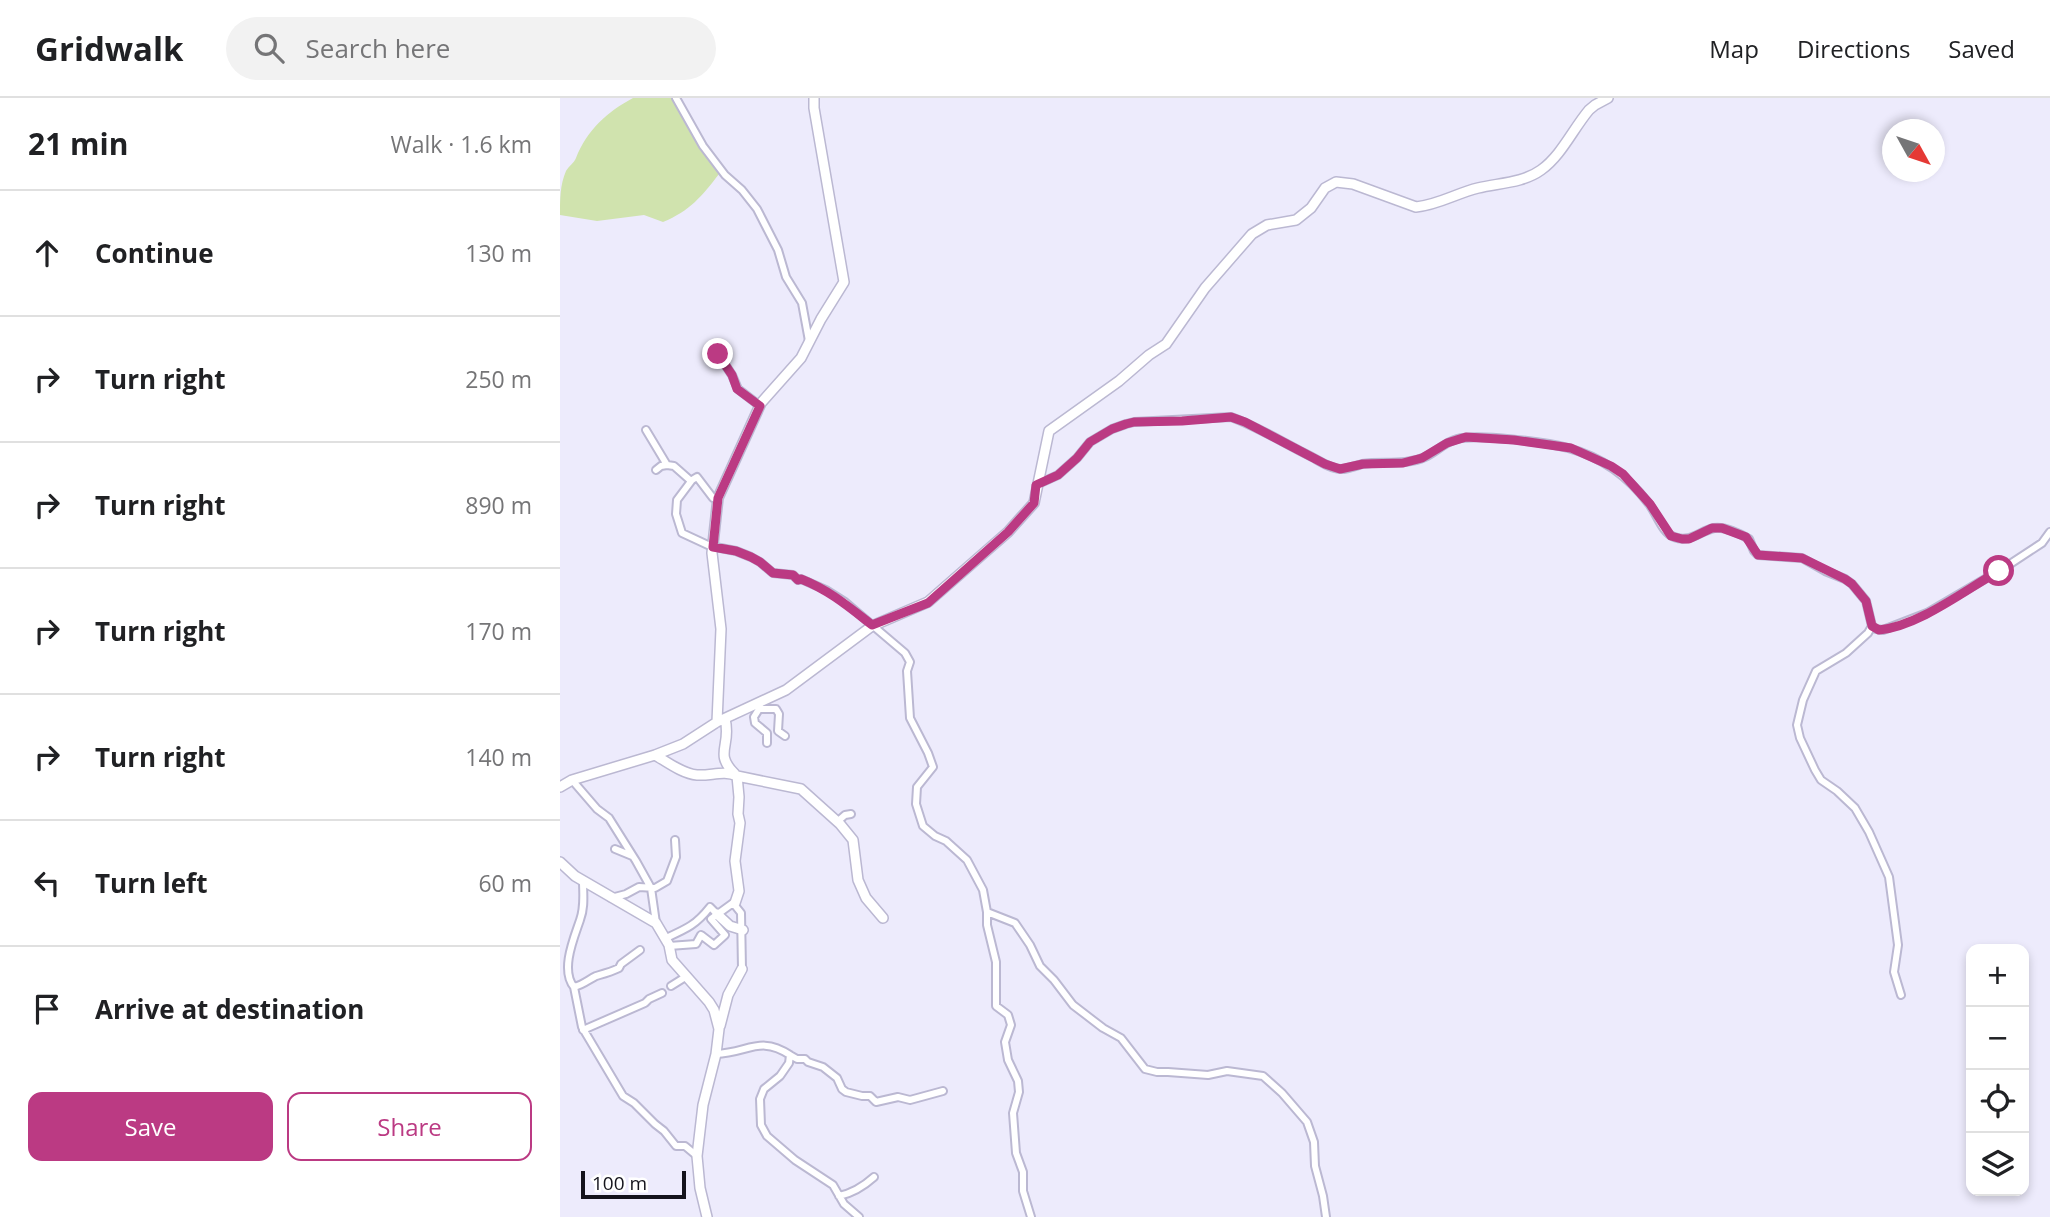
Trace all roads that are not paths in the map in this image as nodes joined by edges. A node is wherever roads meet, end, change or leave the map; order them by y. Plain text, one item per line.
1 (676, 98) edge
2 (814, 98) edge
3 (1608, 98) edge
4 (809, 343) junction
5 (714, 348) dead end
6 (760, 406) junction
7 (646, 430) dead end
8 (667, 466) junction
9 (656, 470) dead end
10 (691, 481) junction
11 (1036, 485) junction
12 (718, 498) junction
13 (2050, 532) edge
14 (713, 547) junction
15 (872, 625) junction
16 (1872, 626) junction
17 (759, 706) junction
18 (721, 721) junction
19 (785, 736) dead end
20 (767, 743) dead end
21 (655, 755) junction
22 (736, 775) junction
23 (572, 780) junction
24 (560, 787) edge
25 (851, 814) dead end
26 (837, 822) junction
27 (675, 840) dead end
28 (615, 849) dead end
29 (634, 857) junction
30 (560, 862) edge
31 (583, 881) junction
32 (651, 888) junction
33 (611, 898) junction
34 (735, 903) junction
35 (987, 912) junction
36 (717, 914) junction
37 (883, 918) dead end
38 (656, 925) junction
39 (743, 930) junction
40 (668, 942) junction
41 (640, 950) dead end
42 (742, 969) joint
43 (687, 976) junction
44 (671, 986) dead end
45 (574, 987) junction
46 (662, 993) dead end
47 (1901, 995) dead end
48 (719, 1029) junction
49 (583, 1030) junction
50 (716, 1054) junction
51 (790, 1055) junction
52 (943, 1091) dead end
53 (697, 1156) junction
54 (874, 1177) dead end
55 (839, 1196) junction
56 (707, 1217) edge
57 (859, 1217) edge
58 (1031, 1217) edge
59 (1326, 1217) edge

1 - 4 street
2 - 4 street
3 - 11 street
4 - 6 street
5 - 6 street
6 - 12 street
7 - 8 street
8 - 9 street
8 - 10 street
10 - 12 street
10 - 14 street
11 - 15 street
11 - 16 street
12 - 14 street
13 - 16 street
14 - 15 street
14 - 18 street
15 - 17 street
15 - 35 street
16 - 47 street
17 - 18 street
17 - 19 street
17 - 20 street
18 - 21 street
18 - 22 street
21 - 22 street
21 - 23 street
22 - 26 street
22 - 34 street
23 - 24 street
23 - 29 street
25 - 26 street
26 - 37 street
27 - 32 street
28 - 29 street
29 - 32 street
30 - 31 street
31 - 33 street
31 - 45 street
32 - 33 street
32 - 38 street
33 - 38 street
34 - 36 street
34 - 39 street
35 - 58 street
35 - 59 street
36 - 39 street
36 - 40 street
36 - 40 street
38 - 40 street
39 - 42 street
40 - 43 street
41 - 45 street
42 - 48 street
43 - 44 street
43 - 48 street
45 - 49 street
46 - 49 street
48 - 50 street
49 - 53 street
50 - 51 street
50 - 53 street
51 - 52 street
51 - 55 street
53 - 56 street
54 - 55 street
55 - 57 street

